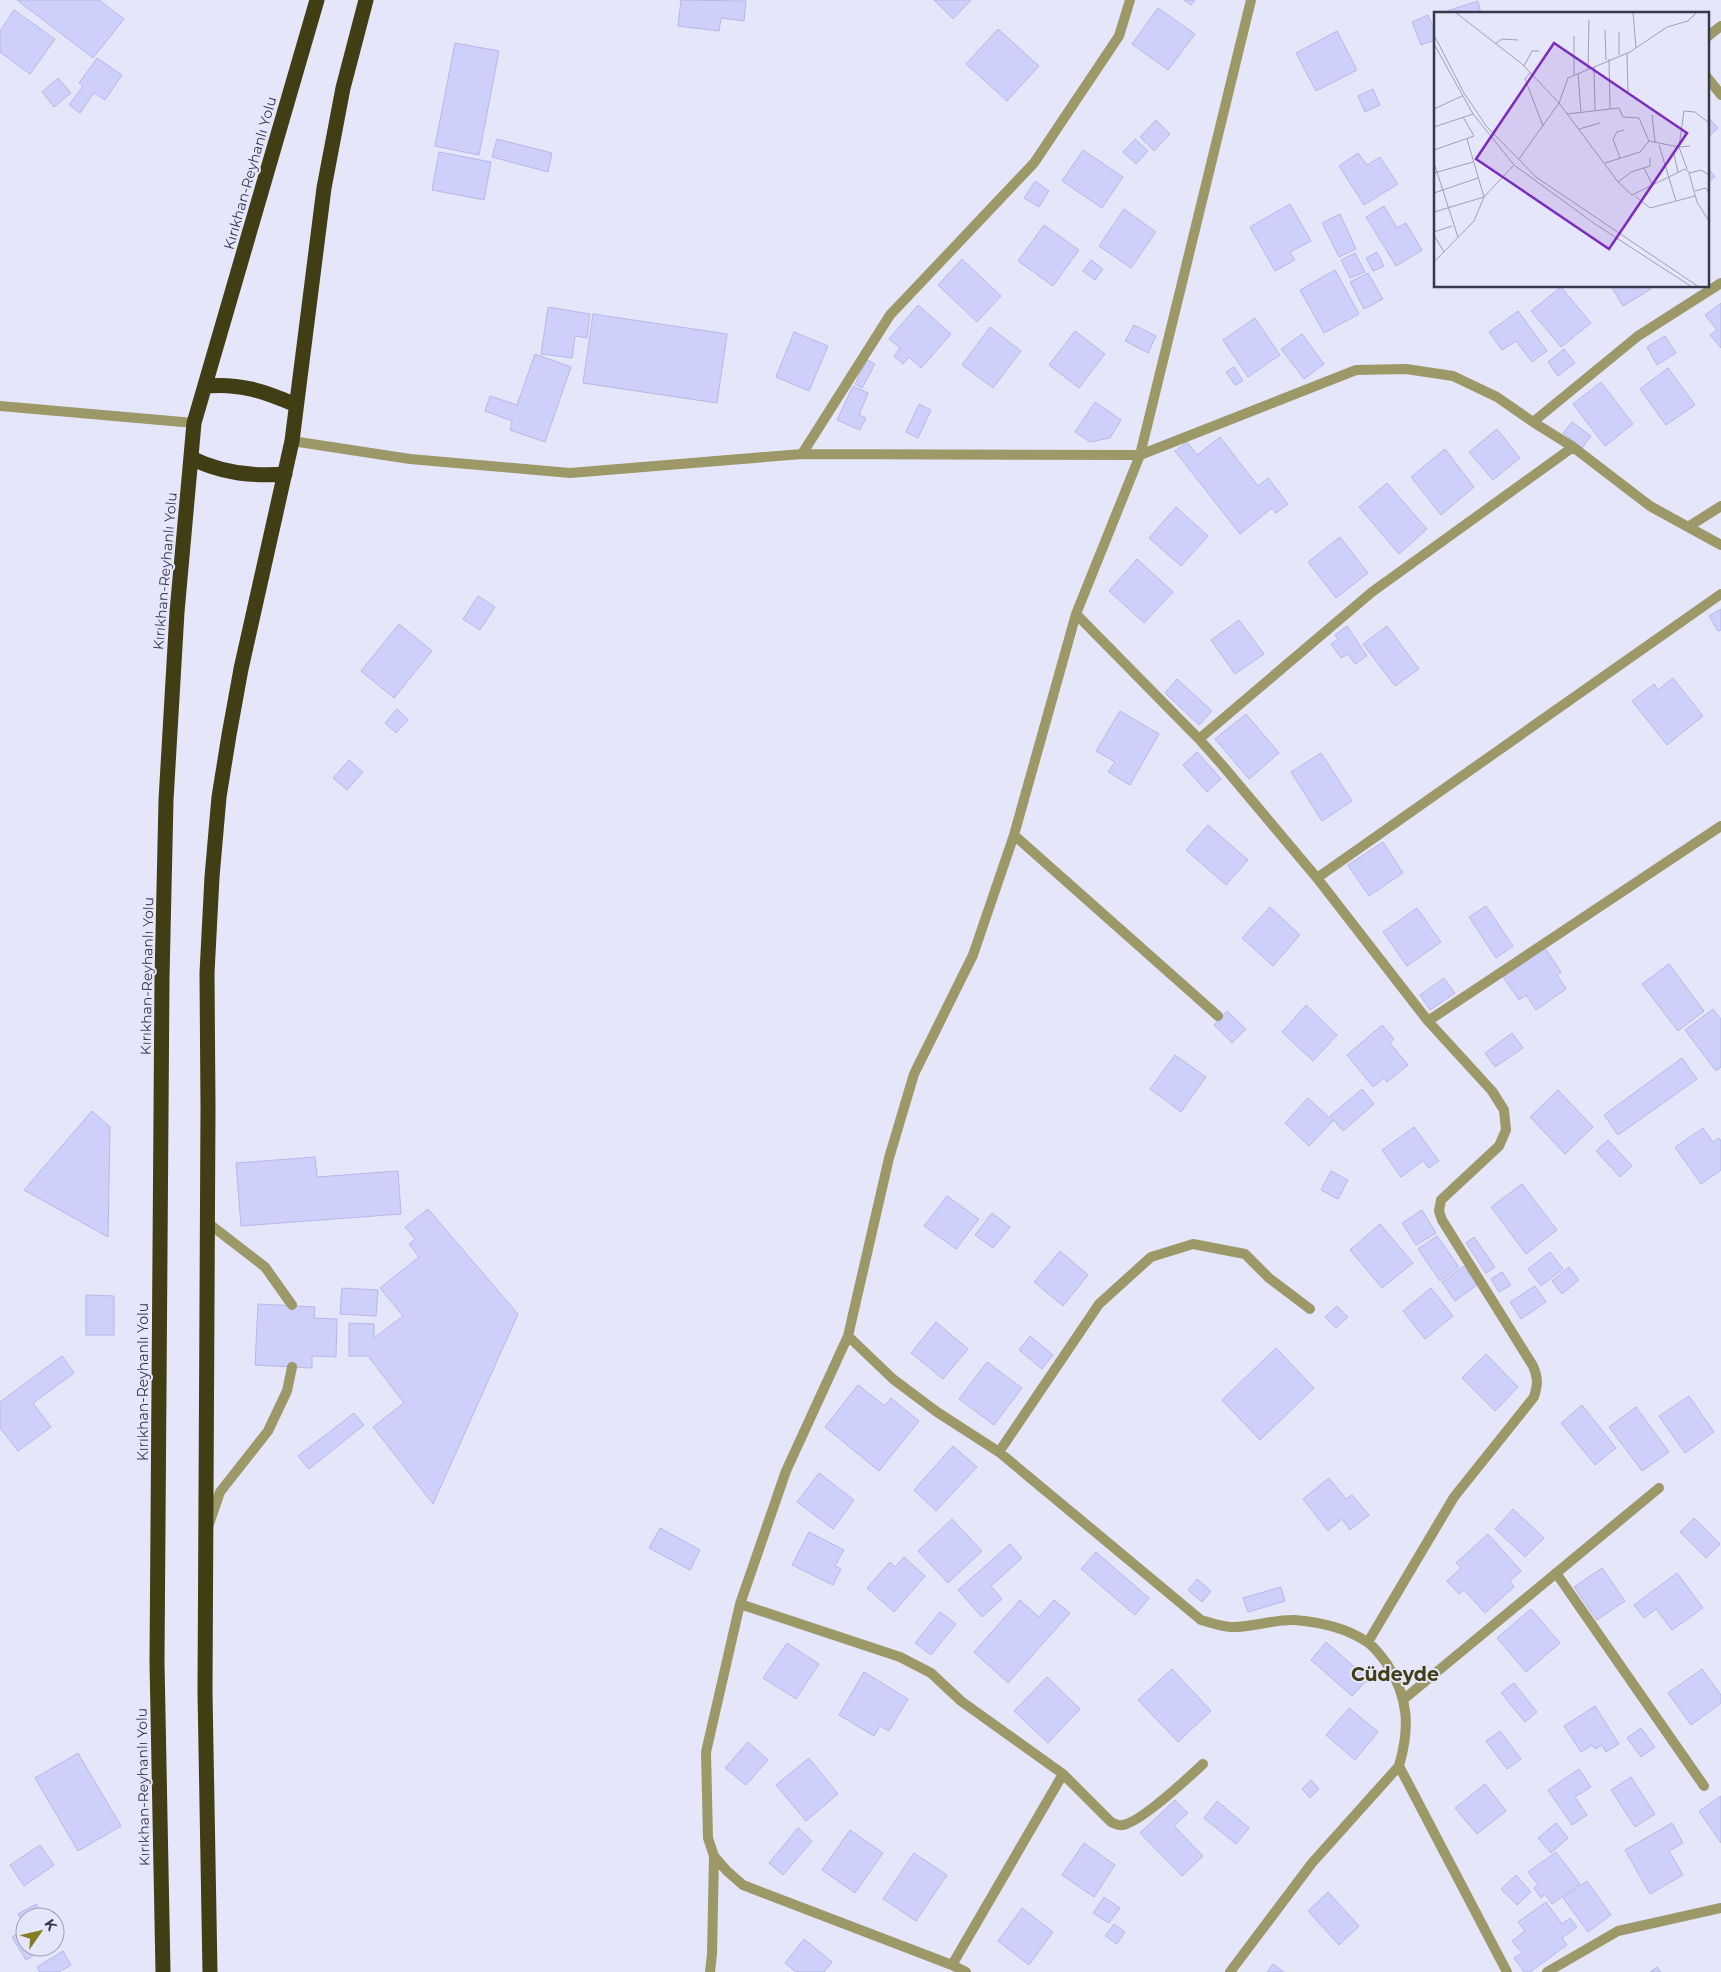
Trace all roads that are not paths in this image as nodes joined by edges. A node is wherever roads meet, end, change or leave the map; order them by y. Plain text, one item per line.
1 (317, 0) edge
2 (366, 0) edge
3 (1130, 0) edge
4 (1251, 0) edge
5 (1721, 26) edge
6 (1708, 36) edge
7 (1708, 78) edge
8 (1721, 95) edge
9 (1721, 283) edge
10 (205, 386) junction
11 (296, 405) junction
12 (0, 406) edge
13 (1533, 422) junction
14 (194, 423) junction
15 (292, 441) junction
16 (1573, 447) junction
17 (802, 454) junction
18 (1140, 455) junction
19 (191, 458) junction
20 (285, 474) junction
21 (1721, 506) edge
22 (1688, 527) junction
23 (1721, 545) edge
24 (1721, 594) edge
25 (1076, 614) junction
26 (1199, 739) junction
27 (1721, 826) edge
28 (1014, 835) junction
29 (1317, 878) junction
30 (1218, 1016) dead end
31 (1428, 1021) junction
32 (208, 1223) junction
33 (292, 1305) dead end
34 (1310, 1309) dead end
35 (848, 1336) junction
36 (292, 1367) dead end
37 (999, 1452) junction
38 (1659, 1488) dead end
39 (206, 1532) junction
40 (1556, 1573) junction
41 (740, 1604) junction
42 (1368, 1642) junction
43 (1404, 1699) junction
44 (1203, 1764) dead end
45 (1400, 1766) junction
46 (1063, 1774) junction
47 (1704, 1786) dead end
48 (714, 1856) junction
49 (1721, 1908) edge
50 (952, 1965) junction
51 (163, 1972) edge
52 (210, 1972) edge
53 (710, 1972) edge
54 (966, 1972) edge
55 (1230, 1972) edge
56 (1507, 1972) edge
57 (1548, 1972) edge

1 - 10 highway, Kırıkhan-Reyhanlı Yolu
2 - 11 highway
3 - 17 street
4 - 18 street
5 - 6 street
7 - 8 street
9 - 13 street
10 - 11 highway
10 - 14 highway, Kırıkhan-Reyhanlı Yolu
11 - 15 highway
12 - 14 street
13 - 16 street
13 - 18 street
14 - 19 highway, Kırıkhan-Reyhanlı Yolu
15 - 17 street
15 - 20 highway
16 - 22 street
16 - 26 street
17 - 18 street
18 - 25 street
19 - 20 highway
19 - 51 highway, Kırıkhan-Reyhanlı Yolu
20 - 32 highway
21 - 22 street
22 - 23 street
24 - 29 street
25 - 26 street
25 - 28 street
26 - 29 street
27 - 31 street
28 - 30 street
28 - 35 street
29 - 31 street
31 - 42 street
32 - 33 street
32 - 39 highway
34 - 37 street
35 - 37 street
35 - 41 street
36 - 39 street
37 - 42 street
38 - 40 street
39 - 52 highway
40 - 43 street
40 - 47 street
41 - 46 street
41 - 48 street
42 - 43 street
43 - 45 street
44 - 46 street
45 - 55 street
45 - 56 street
46 - 50 street
48 - 50 street
48 - 53 street
49 - 57 street
50 - 54 street

